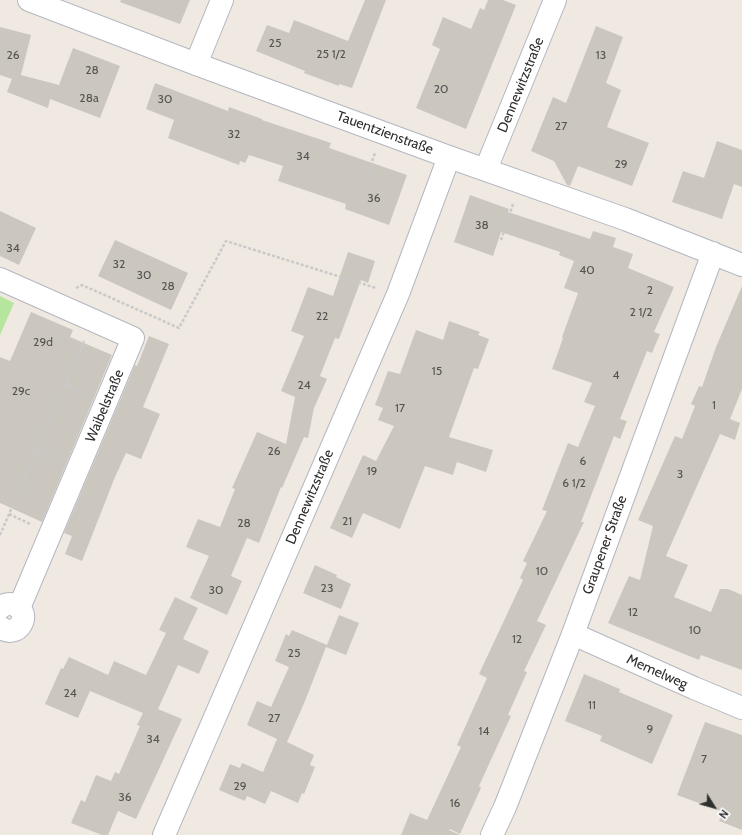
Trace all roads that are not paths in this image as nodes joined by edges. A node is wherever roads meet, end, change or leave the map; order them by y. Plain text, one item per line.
1 (29, 0) edge
2 (222, 0) edge
3 (555, 0) edge
4 (196, 64) junction
5 (449, 157) junction
6 (486, 170) junction
7 (713, 253) junction
8 (742, 265) edge
9 (0, 279) edge
10 (10, 608) edge
11 (0, 627) edge
12 (572, 634) junction
13 (742, 708) edge
14 (164, 835) edge
15 (492, 835) edge

1 - 4 street, Tauentzienstraße
2 - 4 street
3 - 6 street, Dennewitzstraße
4 - 5 street, Tauentzienstraße
5 - 6 street, Tauentzienstraße
5 - 14 street, Dennewitzstraße
6 - 7 street, Tauentzienstraße
7 - 8 street, Tauentzienstraße
7 - 12 street, Graupener Straße
9 - 10 street, Waibelstraße
10 - 11 street, Waibelstraße
12 - 13 street, Memelweg
12 - 15 street, Graupener Straße

